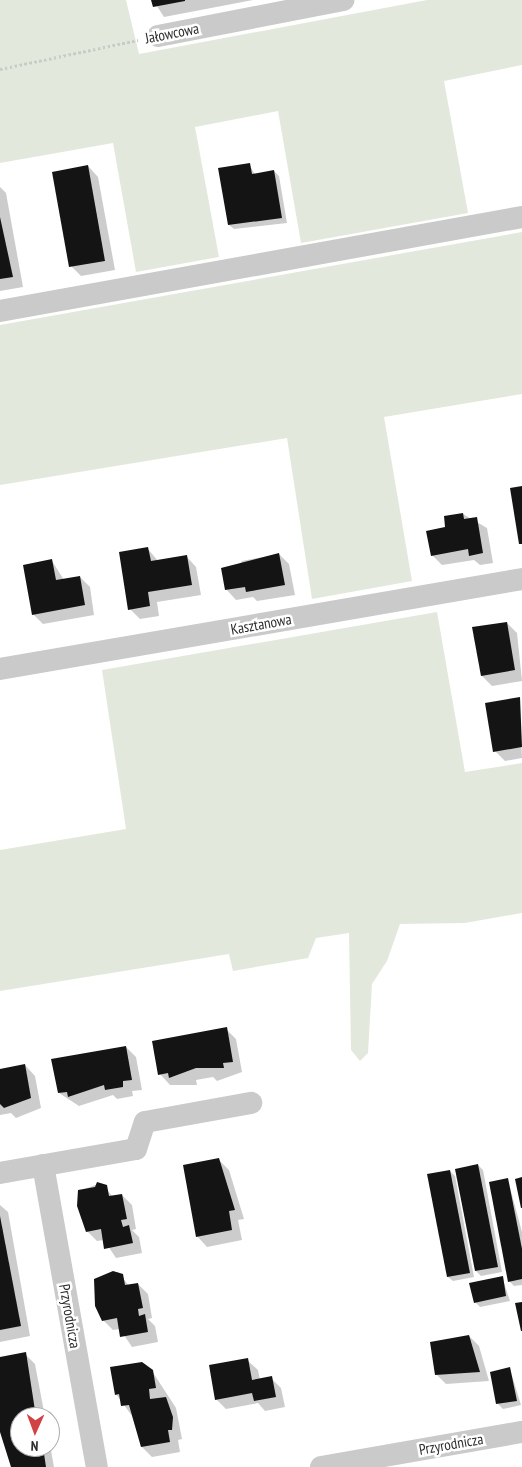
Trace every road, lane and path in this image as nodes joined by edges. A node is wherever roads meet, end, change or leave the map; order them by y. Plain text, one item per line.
1 (344, 0) edge
2 (158, 36) joint
3 (0, 68) edge
4 (522, 217) edge
5 (0, 311) edge
6 (522, 579) edge
7 (0, 669) edge
8 (251, 1103) dead end
9 (43, 1165) junction
10 (0, 1173) edge
11 (522, 1432) edge
12 (97, 1467) edge
13 (321, 1467) edge

1 - 2 street, Jałowcowa
2 - 3 path, Jałowcowa
4 - 5 street
6 - 7 street, Kasztanowa
8 - 9 street
9 - 10 street
9 - 12 street, Przyrodnicza
11 - 13 street, Przyrodnicza

